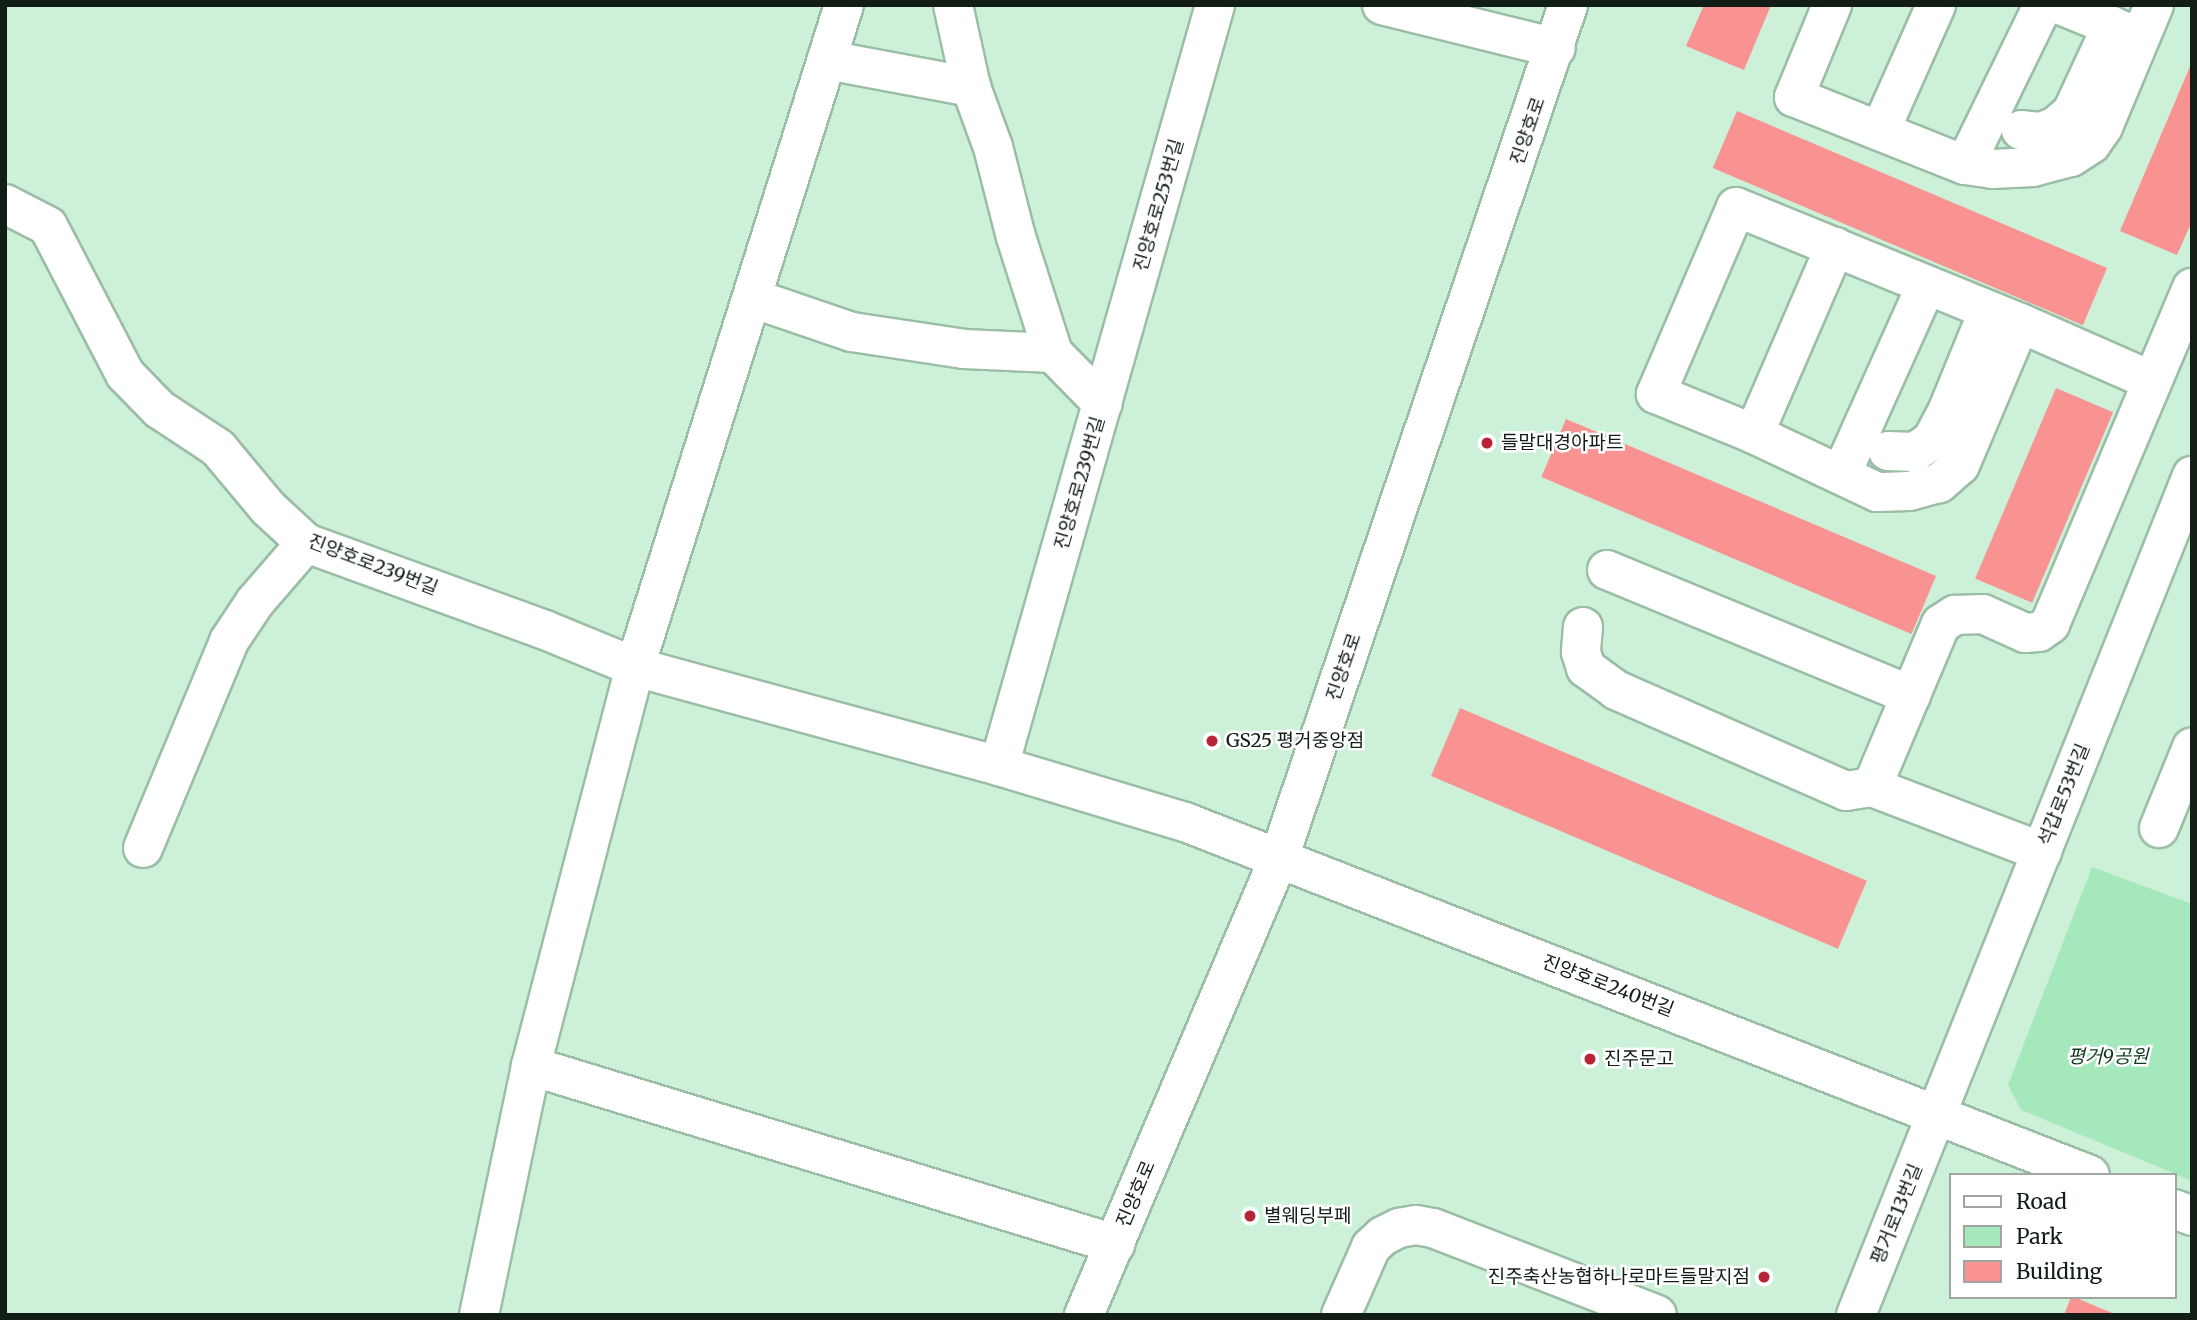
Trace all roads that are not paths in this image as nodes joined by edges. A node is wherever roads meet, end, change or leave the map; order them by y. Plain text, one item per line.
1 (844, 5) edge
2 (953, 5) edge
3 (1214, 5) edge
4 (1382, 5) edge
5 (1568, 5) edge
6 (1832, 5) edge
7 (1936, 5) edge
8 (2043, 5) edge
9 (2060, 5) edge
10 (2135, 23) edge
11 (1556, 48) junction
12 (827, 60) junction
13 (971, 87) junction
14 (2021, 130) dead end
15 (1880, 131) junction
16 (1965, 165) junction
17 (5, 204) edge
18 (1835, 247) junction
19 (1926, 286) junction
20 (2192, 288) edge
21 (751, 298) junction
22 (2004, 318) junction
23 (1053, 353) junction
24 (2152, 381) junction
25 (1103, 404) junction
26 (1754, 434) junction
27 (1888, 451) dead end
28 (1841, 475) junction
29 (2192, 476) edge
30 (306, 543) junction
31 (1606, 570) dead end
32 (1584, 627) dead end
33 (635, 667) junction
34 (1911, 695) junction
35 (2192, 747) edge
36 (999, 765) junction
37 (1872, 787) junction
38 (2159, 828) dead end
39 (143, 848) dead end
40 (2042, 852) junction
41 (1279, 858) junction
42 (531, 1066) junction
43 (1937, 1114) junction
44 (2085, 1173) edge
45 (1115, 1244) junction
46 (1598, 1304) edge
47 (479, 1315) edge
48 (1084, 1315) edge
49 (1341, 1315) edge
50 (1657, 1315) edge
51 (1856, 1315) edge

1 - 12 street
2 - 13 street
3 - 25 street, 진양호로253번길
4 - 11 street
5 - 11 street, 진양호로
6 - 15 street
7 - 15 street
8 - 16 street
9 - 10 street
10 - 14 street
10 - 16 street
11 - 41 street, 진양호로
12 - 13 street
12 - 21 street
13 - 23 street
15 - 16 street
17 - 30 street, 진양호로239번길
18 - 19 street
18 - 26 street
18 - 26 street
19 - 22 street
19 - 28 street
20 - 24 street
21 - 23 street
21 - 33 street
22 - 24 street
22 - 27 street
22 - 28 street
23 - 25 street, 진양호로239번길
24 - 34 street
25 - 36 street, 진양호로239번길
26 - 28 street
29 - 40 street, 석갑로53번길
30 - 33 street, 진양호로239번길
30 - 39 street
31 - 34 street
32 - 37 street
33 - 36 street, 진양호로239번길
33 - 42 street
34 - 37 street
35 - 38 street
36 - 41 street, 진양호로239번길
37 - 40 street
40 - 43 street, 석갑로53번길
41 - 43 street, 진양호로240번길
41 - 45 street, 진양호로
42 - 45 street
42 - 47 street
43 - 44 street, 진양호로240번길
43 - 51 street, 평거로13번길
45 - 48 street, 진양호로
46 - 49 street
46 - 50 street

